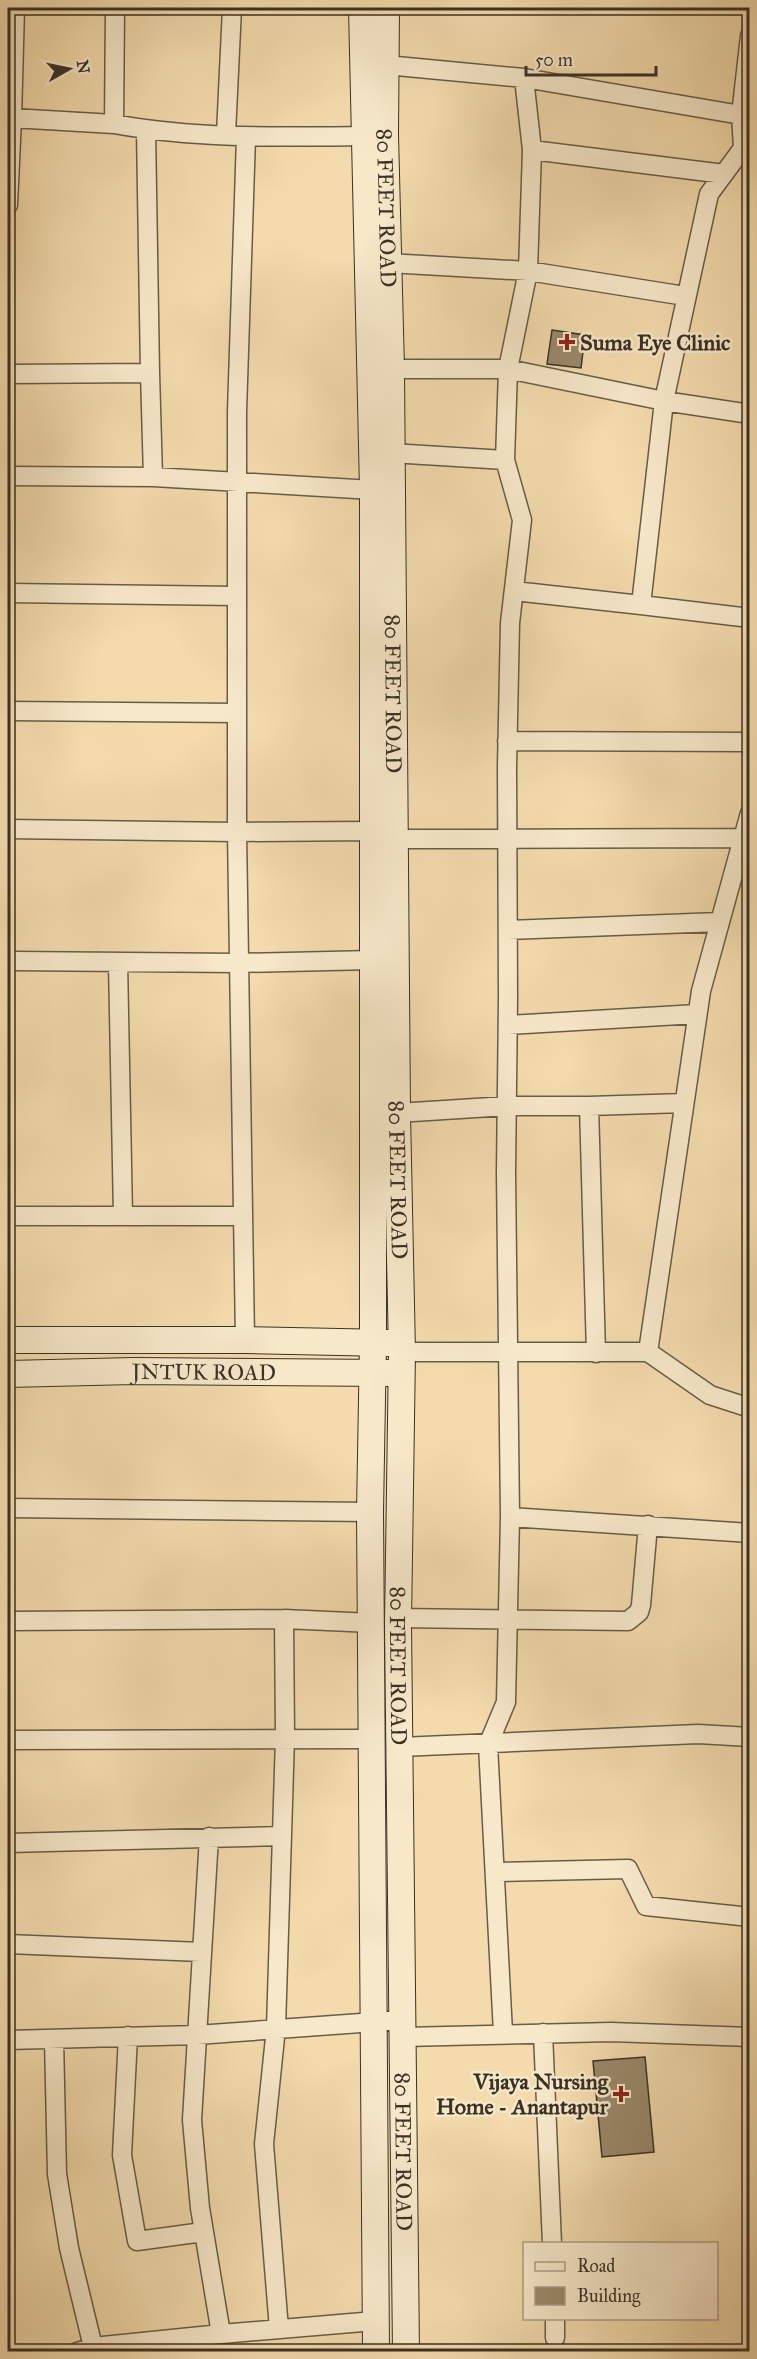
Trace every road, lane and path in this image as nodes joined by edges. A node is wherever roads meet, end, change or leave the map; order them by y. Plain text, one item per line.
1 (15, 8) edge
2 (115, 8) edge
3 (232, 8) edge
4 (363, 8) edge
5 (386, 8) edge
6 (750, 36) edge
7 (11, 39) edge
8 (386, 65) junction
9 (524, 78) junction
10 (741, 115) junction
11 (12, 118) junction
12 (114, 124) junction
13 (146, 130) junction
14 (226, 134) junction
15 (363, 136) junction
16 (246, 137) junction
17 (532, 150) junction
18 (746, 150) edge
19 (724, 174) junction
20 (8, 205) edge
21 (388, 263) junction
22 (528, 271) junction
23 (685, 296) junction
24 (391, 369) junction
25 (508, 369) junction
26 (8, 374) edge
27 (150, 374) junction
28 (664, 401) junction
29 (750, 414) edge
30 (391, 453) junction
31 (505, 460) junction
32 (8, 476) edge
33 (153, 477) junction
34 (239, 481) junction
35 (373, 490) junction
36 (514, 591) junction
37 (8, 593) edge
38 (237, 596) junction
39 (641, 605) junction
40 (750, 618) edge
41 (8, 711) edge
42 (237, 713) junction
43 (507, 741) junction
44 (750, 742) edge
45 (750, 813) edge
46 (8, 829) edge
47 (373, 831) junction
48 (237, 832) junction
49 (508, 838) junction
50 (743, 838) junction
51 (397, 839) junction
52 (720, 922) junction
53 (508, 930) junction
54 (373, 960) junction
55 (13, 961) dead end
56 (118, 962) junction
57 (238, 963) junction
58 (697, 1014) junction
59 (508, 1024) junction
60 (684, 1103) junction
61 (507, 1106) junction
62 (589, 1106) junction
63 (397, 1113) junction
64 (8, 1216) edge
65 (123, 1216) junction
66 (242, 1216) junction
67 (8, 1340) edge
68 (245, 1340) junction
69 (373, 1342) junction
70 (648, 1352) junction
71 (509, 1353) junction
72 (596, 1353) junction
73 (402, 1357) junction
74 (372, 1371) junction
75 (8, 1374) edge
76 (750, 1408) edge
77 (8, 1508) edge
78 (370, 1512) junction
79 (510, 1517) junction
80 (648, 1525) junction
81 (750, 1533) edge
82 (398, 1618) junction
83 (508, 1618) junction
84 (284, 1619) junction
85 (8, 1621) edge
86 (372, 1623) junction
87 (285, 1737) junction
88 (750, 1737) edge
89 (372, 1739) junction
90 (8, 1740) edge
91 (488, 1745) junction
92 (400, 1747) junction
93 (281, 1836) junction
94 (209, 1837) junction
95 (8, 1842) edge
96 (496, 1872) junction
97 (750, 1917) edge
98 (8, 1944) edge
99 (201, 1952) junction
100 (373, 2022) junction
101 (276, 2028) junction
102 (403, 2029) junction
103 (503, 2033) junction
104 (543, 2033) junction
105 (197, 2035) junction
106 (128, 2036) junction
107 (750, 2037) edge
108 (54, 2039) junction
109 (8, 2040) edge
110 (203, 2232) junction
111 (552, 2242) edge
112 (555, 2320) edge
113 (375, 2321) junction
114 (279, 2329) junction
115 (221, 2334) junction
116 (555, 2338) dead end
117 (85, 2349) edge
118 (376, 2352) edge
119 (406, 2352) edge

1 - 7 street
2 - 12 street
3 - 14 street
4 - 15 main road, 80 FEET ROAD
5 - 8 main road, 80 FEET ROAD
6 - 10 street
7 - 11 street
8 - 9 street
8 - 21 main road, 80 FEET ROAD
9 - 10 street
9 - 17 street
10 - 18 street
11 - 12 street
11 - 20 street
12 - 13 street
13 - 14 street
13 - 27 street
14 - 16 street
15 - 16 street
15 - 35 main road, 80 FEET ROAD
16 - 34 street
17 - 19 street
17 - 22 street
18 - 19 street
19 - 23 street
21 - 22 street
21 - 24 main road, 80 FEET ROAD
22 - 23 street
22 - 25 street
23 - 28 street
24 - 25 street
24 - 30 main road, 80 FEET ROAD
25 - 28 street
25 - 31 street
26 - 27 street
27 - 33 street
28 - 29 street
28 - 39 street
30 - 31 street
30 - 51 main road, 80 FEET ROAD
31 - 36 street
32 - 33 street
33 - 34 street
34 - 35 street
34 - 38 street
35 - 47 main road, 80 FEET ROAD
36 - 39 street
36 - 43 street
37 - 38 street
38 - 42 street
39 - 40 street
41 - 42 street
42 - 48 street
43 - 44 street
43 - 49 street
45 - 50 street
46 - 48 street
47 - 48 street
47 - 51 street
47 - 54 main road, 80 FEET ROAD
48 - 57 street
49 - 50 street
49 - 51 street
49 - 53 street
50 - 52 street
51 - 63 main road, 80 FEET ROAD
52 - 53 street
52 - 58 street
53 - 59 street
54 - 57 street
54 - 69 main road, 80 FEET ROAD
55 - 56 street
56 - 57 street
56 - 65 street
57 - 66 street
58 - 59 street
58 - 60 street
59 - 61 street
60 - 62 street
60 - 70 street
61 - 62 street
61 - 63 street
61 - 71 street
62 - 72 street
63 - 73 main road, 80 FEET ROAD
64 - 65 street
65 - 66 street
66 - 68 street
67 - 68 main road, JNTUK ROAD
68 - 69 main road, JNTUK ROAD
69 - 73 main road, JNTUK ROAD
69 - 74 main road, 80 FEET ROAD
70 - 72 street
70 - 76 street
71 - 72 street
71 - 73 street
71 - 79 street
73 - 74 main road, JNTUK ROAD
73 - 82 main road, 80 FEET ROAD
74 - 75 main road, JNTUK ROAD
74 - 78 main road, 80 FEET ROAD
77 - 78 street
78 - 86 main road, 80 FEET ROAD
79 - 80 street
79 - 83 street
80 - 81 street
80 - 83 street
82 - 83 street
82 - 92 main road, 80 FEET ROAD
83 - 91 street
84 - 85 street
84 - 86 street
84 - 87 street
86 - 89 main road, 80 FEET ROAD
87 - 89 street
87 - 90 street
87 - 93 street
88 - 91 street
89 - 100 main road, 80 FEET ROAD
91 - 92 street
91 - 96 street
92 - 102 main road, 80 FEET ROAD
93 - 94 street
93 - 101 street
94 - 95 street
94 - 99 street
96 - 97 street
96 - 103 street
98 - 99 street
99 - 105 street
100 - 101 street
100 - 102 street
100 - 113 main road, 80 FEET ROAD
101 - 105 street
101 - 114 street
102 - 103 street
102 - 119 main road, 80 FEET ROAD
103 - 104 street
104 - 107 street
104 - 111 street
105 - 106 street
105 - 110 street
106 - 108 street
106 - 110 street
108 - 109 street
108 - 117 street
110 - 115 street
112 - 116 street
113 - 114 street
113 - 118 main road, 80 FEET ROAD
114 - 115 street
115 - 117 street

